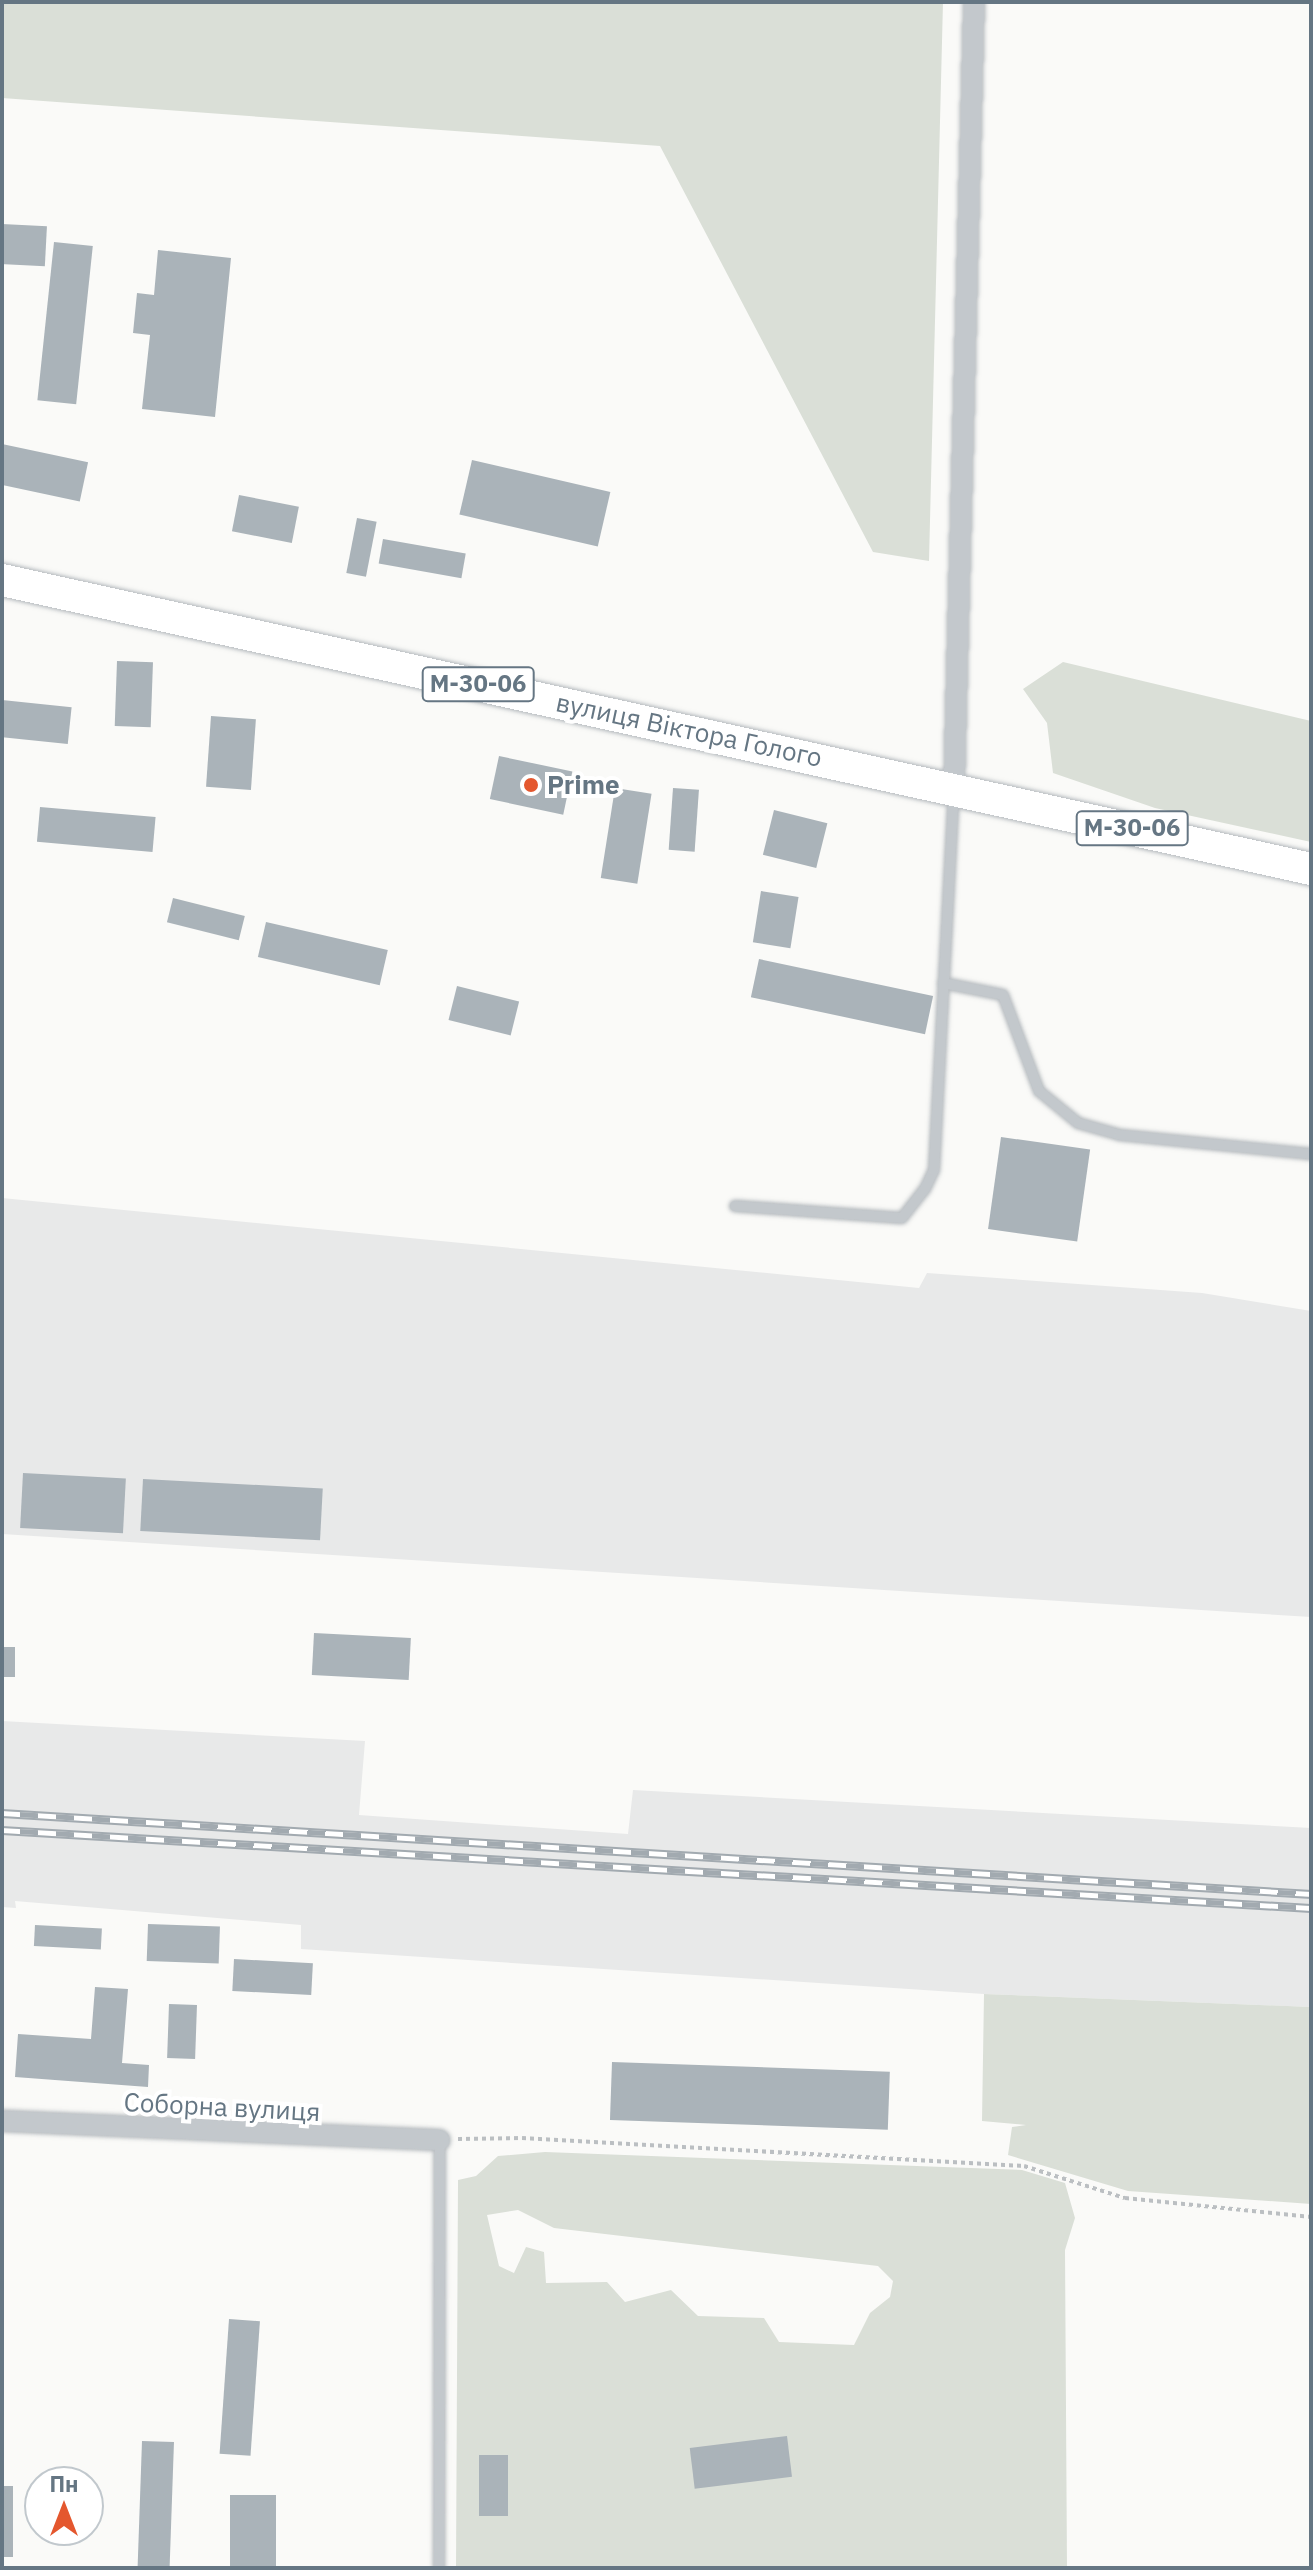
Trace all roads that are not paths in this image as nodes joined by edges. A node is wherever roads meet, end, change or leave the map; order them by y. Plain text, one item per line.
1 (974, 2) edge
2 (2, 580) edge
3 (954, 788) junction
4 (1311, 869) edge
5 (943, 983) junction
6 (1311, 1154) edge
7 (735, 1206) dead end
8 (2, 2121) edge
9 (440, 2140) joint
10 (439, 2568) edge

1 - 3 street
2 - 3 main road, вулиця Віктора Голого / М-30-06
3 - 4 main road, М-30-06
3 - 5 lane
5 - 6 lane
5 - 7 lane
8 - 9 street, Соборна вулиця
9 - 10 lane

